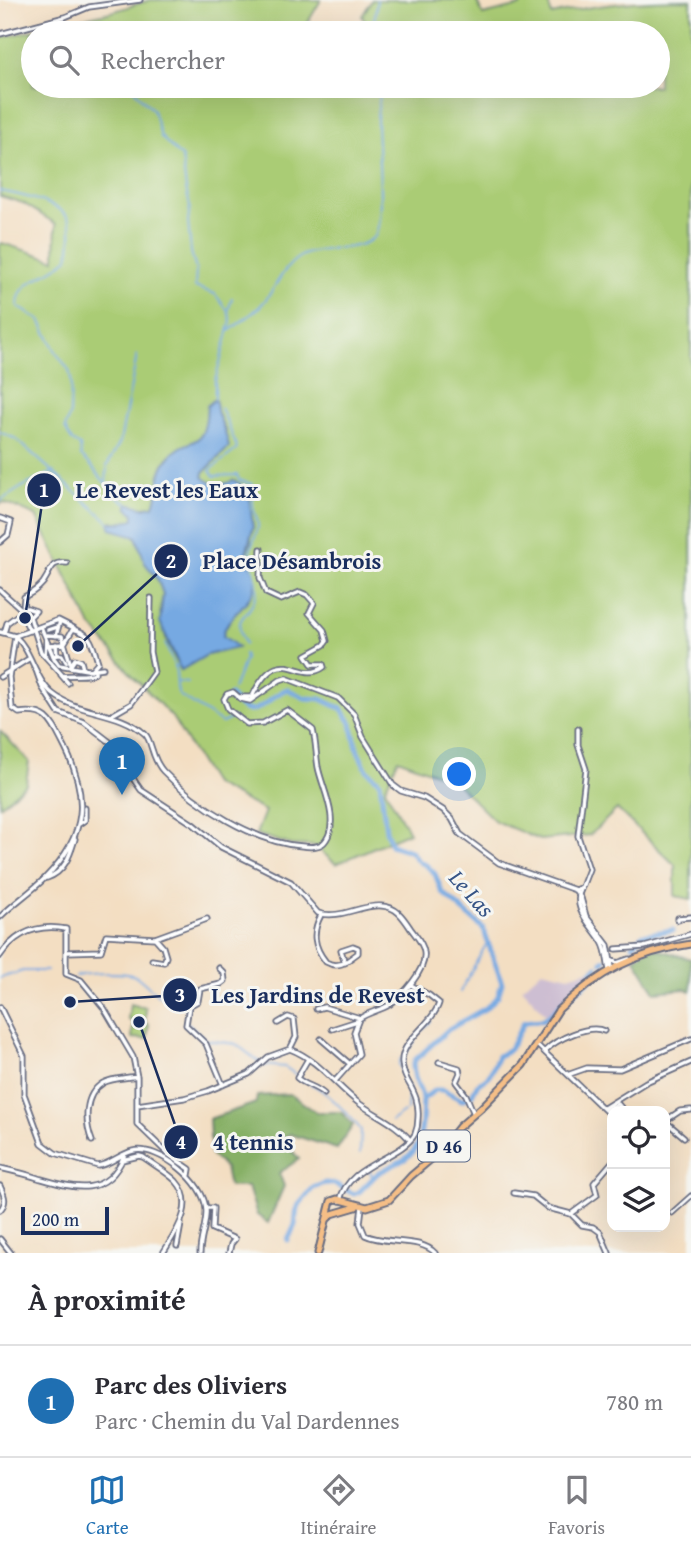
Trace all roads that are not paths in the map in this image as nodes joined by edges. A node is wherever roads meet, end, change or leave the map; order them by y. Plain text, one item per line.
1 (140, 0) edge
2 (50, 21) edge
3 (21, 29) edge
4 (0, 34) edge
5 (0, 518) edge
6 (0, 542) edge
7 (261, 549) dead end
8 (66, 563) dead end
9 (0, 590) edge
10 (151, 598) dead end
11 (23, 610) junction
12 (30, 617) junction
13 (25, 621) dead end
14 (58, 623) junction
15 (79, 630) junction
16 (2, 633) edge
17 (43, 633) junction
18 (17, 635) junction
19 (56, 636) junction
20 (56, 644) junction
21 (64, 644) junction
22 (40, 650) junction
23 (55, 656) junction
24 (30, 658) junction
25 (45, 658) junction
26 (65, 665) junction
27 (103, 668) dead end
28 (37, 669) junction
29 (83, 669) junction
30 (11, 670) junction
31 (93, 670) junction
32 (0, 677) edge
33 (68, 684) dead end
34 (238, 697) junction
35 (112, 715) junction
36 (578, 729) dead end
37 (85, 808) dead end
38 (80, 824) junction
39 (44, 879) junction
40 (577, 892) junction
41 (321, 915) junction
42 (0, 917) edge
43 (691, 918) edge
44 (207, 919) dead end
45 (678, 920) dead end
46 (691, 934) edge
47 (155, 938) junction
48 (691, 944) edge
49 (67, 952) junction
50 (608, 952) junction
51 (651, 952) junction
52 (0, 956) edge
53 (638, 956) junction
54 (152, 960) dead end
55 (611, 960) junction
56 (345, 963) junction
57 (629, 963) junction
58 (219, 968) dead end
59 (611, 970) junction
60 (601, 977) junction
61 (411, 985) junction
62 (0, 1007) edge
63 (316, 1009) dead end
64 (359, 1020) junction
65 (278, 1023) dead end
66 (332, 1029) dead end
67 (604, 1031) dead end
68 (321, 1039) dead end
69 (691, 1039) edge
70 (538, 1045) junction
71 (290, 1049) junction
72 (308, 1058) junction
73 (439, 1062) dead end
74 (691, 1062) edge
75 (350, 1064) junction
76 (570, 1074) junction
77 (137, 1076) junction
78 (334, 1081) junction
79 (223, 1085) junction
80 (324, 1094) dead end
81 (137, 1105) junction
82 (605, 1109) junction
83 (691, 1110) edge
84 (607, 1111) edge
85 (474, 1114) junction
86 (670, 1118) edge
87 (670, 1125) edge
88 (684, 1137) dead end
89 (410, 1139) junction
90 (92, 1141) dead end
91 (124, 1154) junction
92 (122, 1160) junction
93 (0, 1168) edge
94 (607, 1168) edge
95 (189, 1175) junction
96 (0, 1186) edge
97 (514, 1193) dead end
98 (691, 1196) edge
99 (340, 1198) junction
100 (361, 1206) junction
101 (206, 1208) junction
102 (0, 1210) edge
103 (335, 1211) junction
104 (571, 1213) junction
105 (672, 1213) dead end
106 (181, 1222) junction
107 (0, 1239) edge
108 (177, 1246) dead end
109 (11, 1253) edge
110 (163, 1253) edge
111 (200, 1253) edge
112 (229, 1253) edge
113 (318, 1253) edge
114 (435, 1253) edge
115 (609, 1253) edge

1 - 2 street
3 - 4 street
5 - 6 street
7 - 34 street
8 - 11 street
9 - 11 street
10 - 35 street
11 - 12 street
11 - 12 street
11 - 16 street
12 - 17 street
13 - 17 street
14 - 15 street
14 - 17 street
14 - 19 street
15 - 21 street
15 - 31 street
16 - 18 street
17 - 18 street
17 - 19 street
17 - 20 street
17 - 22 street
17 - 23 street
17 - 25 street
18 - 24 street
18 - 30 street
19 - 20 street
19 - 21 street
20 - 21 street
20 - 23 street
21 - 26 street
22 - 24 street
22 - 25 street
23 - 26 street
23 - 26 street
24 - 28 street
24 - 30 street
25 - 26 street
26 - 29 street
26 - 29 street
26 - 31 street
26 - 33 street
27 - 31 street
28 - 35 street
28 - 41 street
29 - 31 street
30 - 32 street
30 - 38 street
34 - 35 street
34 - 40 street
36 - 40 street
37 - 38 street
38 - 39 street
38 - 39 street
39 - 42 street
40 - 50 street
41 - 56 street
41 - 61 street
43 - 45 street
44 - 47 street
46 - 50 street
47 - 49 street
47 - 54 street
48 - 51 main road, D 46
49 - 52 street
49 - 77 street
50 - 55 street
50 - 59 street
51 - 53 main road, D 46
51 - 57 main road, D 46
53 - 55 street
53 - 59 main road, D 46
55 - 59 street
56 - 56 street
57 - 59 street
57 - 60 main road, D 46
58 - 79 street
59 - 60 main road, D 46
60 - 70 main road, D 46
61 - 64 street
61 - 89 street
62 - 91 street
63 - 64 street
64 - 66 street
64 - 75 street
65 - 71 street
67 - 70 street
68 - 75 street
69 - 76 street
70 - 76 street
70 - 85 main road, D 46
71 - 72 street
71 - 79 street
72 - 78 street
72 - 80 street
73 - 85 street
74 - 82 street
75 - 78 street
76 - 82 street
77 - 81 street
77 - 90 street
78 - 89 street
79 - 81 street
81 - 95 street
82 - 84 street
83 - 86 street
85 - 100 main road, D 46
87 - 88 street
89 - 99 street
91 - 92 street
91 - 95 street
92 - 93 street
92 - 106 street
94 - 104 street
95 - 101 street
96 - 102 street
97 - 104 street
98 - 105 street
99 - 100 main road
99 - 103 main road
99 - 103 main road
100 - 103 main road, D 46
100 - 114 street
101 - 111 street
101 - 112 street
103 - 113 main road
104 - 115 street
106 - 108 street
106 - 110 street
107 - 109 street

